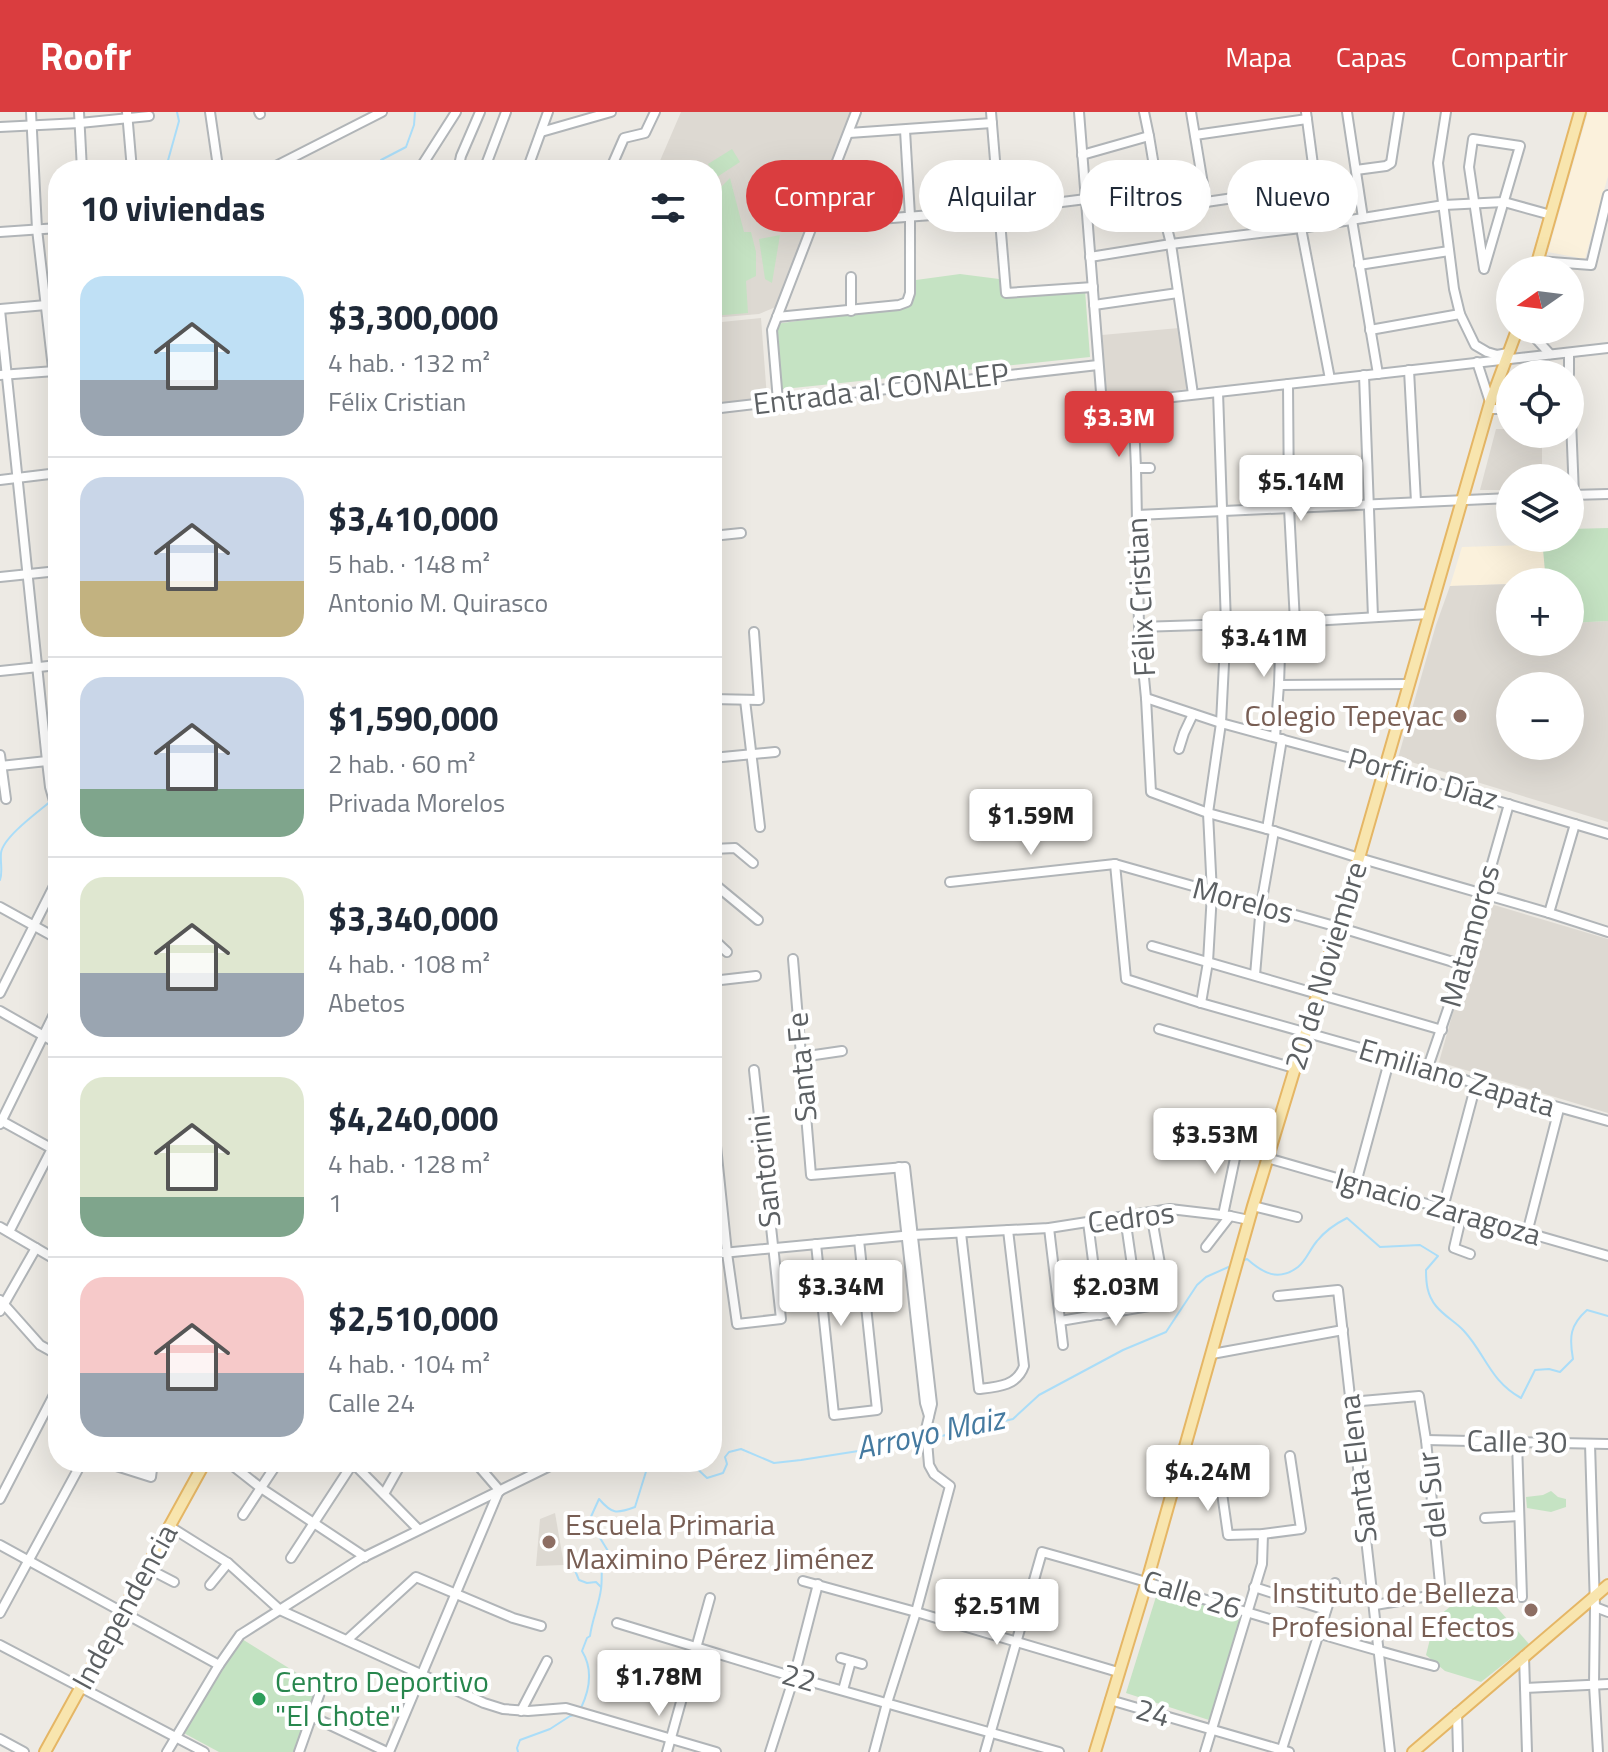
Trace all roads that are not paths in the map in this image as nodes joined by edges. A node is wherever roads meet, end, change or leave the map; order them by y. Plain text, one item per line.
1 (31, 112) edge
2 (79, 112) edge
3 (210, 112) edge
4 (382, 112) edge
5 (456, 112) edge
6 (480, 112) edge
7 (506, 112) edge
8 (548, 112) edge
9 (611, 112) edge
10 (655, 112) edge
11 (856, 112) edge
12 (991, 112) edge
13 (1079, 112) edge
14 (1144, 112) edge
15 (1191, 112) edge
16 (1347, 112) edge
17 (1399, 112) edge
18 (1446, 112) edge
19 (1580, 112) edge
20 (127, 115) edge
21 (149, 116) dead end
22 (1306, 116) edge
23 (80, 123) junction
24 (992, 123) junction
25 (31, 125) junction
26 (0, 127) edge
27 (905, 130) junction
28 (541, 132) junction
29 (849, 133) junction
30 (1195, 135) junction
31 (1149, 136) junction
32 (1082, 155) junction
33 (82, 160) edge
34 (131, 160) edge
35 (217, 160) edge
36 (288, 160) edge
37 (425, 160) edge
38 (460, 160) edge
39 (488, 160) edge
40 (531, 160) edge
41 (614, 160) edge
42 (838, 160) edge
43 (995, 160) edge
44 (1082, 160) edge
45 (1312, 160) edge
46 (1354, 160) edge
47 (1358, 170) edge
48 (1358, 184) edge
49 (1608, 195) edge
50 (1227, 199) edge
51 (1504, 202) junction
52 (1474, 203) junction
53 (1444, 205) junction
54 (919, 215) edge
55 (1551, 215) junction
56 (910, 216) junction
57 (903, 217) edge
58 (1363, 218) junction
59 (1358, 219) edge
60 (48, 228) edge
61 (37, 229) junction
62 (0, 232) edge
63 (810, 232) edge
64 (1000, 232) edge
65 (1088, 232) edge
66 (1268, 232) edge
67 (1302, 232) edge
68 (1354, 232) edge
69 (1171, 244) junction
70 (1449, 251) junction
71 (1539, 256) edge
72 (1090, 257) junction
73 (1359, 265) junction
74 (1584, 265) edge
75 (851, 277) dead end
76 (1093, 287) junction
77 (1178, 293) junction
78 (47, 305) junction
79 (1094, 305) junction
80 (0, 310) edge
81 (851, 311) junction
82 (48, 313) edge
83 (1460, 314) junction
84 (777, 317) junction
85 (1370, 330) junction
86 (1512, 344) edge
87 (1541, 344) edge
88 (1608, 348) edge
89 (1569, 353) junction
90 (1550, 354) junction
91 (1507, 356) junction
92 (1569, 360) edge
93 (1477, 362) junction
94 (1098, 365) junction
95 (1409, 370) junction
96 (48, 372) edge
97 (1378, 374) junction
98 (3, 375) edge
99 (1364, 375) junction
100 (1330, 379) junction
101 (1288, 384) junction
102 (1218, 392) junction
103 (1193, 394) junction
104 (778, 401) junction
105 (1133, 401) junction
106 (1490, 406) junction
107 (1496, 407) edge
108 (722, 408) edge
109 (1136, 468) junction
110 (1150, 468) dead end
111 (48, 474) edge
112 (19, 478) junction
113 (0, 480) edge
114 (1608, 494) edge
115 (1584, 495) edge
116 (1496, 499) edge
117 (1464, 500) junction
118 (1416, 502) junction
119 (1370, 505) junction
120 (1289, 508) junction
121 (1223, 511) junction
122 (1137, 515) junction
123 (741, 533) dead end
124 (722, 535) edge
125 (48, 572) edge
126 (29, 573) junction
127 (0, 577) edge
128 (1429, 614) junction
129 (1373, 617) junction
130 (1281, 622) junction
131 (1295, 622) junction
132 (1226, 624) junction
133 (1139, 627) junction
134 (754, 632) dead end
135 (48, 666) edge
136 (38, 667) junction
137 (0, 671) edge
138 (1409, 684) junction
139 (1279, 685) junction
140 (1146, 698) junction
141 (722, 699) edge
142 (745, 700) junction
143 (1193, 714) junction
144 (1221, 723) junction
145 (1279, 738) junction
146 (1179, 749) dead end
147 (775, 752) dead end
148 (751, 754) junction
149 (0, 755) edge
150 (722, 757) edge
151 (47, 761) junction
152 (1, 766) edge
153 (1384, 767) junction
154 (48, 770) edge
155 (6, 799) dead end
156 (1509, 804) junction
157 (1208, 813) junction
158 (1575, 824) junction
159 (760, 827) dead end
160 (1271, 830) junction
161 (1608, 834) edge
162 (722, 849) edge
163 (1359, 858) junction
164 (753, 863) dead end
165 (1115, 864) junction
166 (950, 882) dead end
167 (722, 890) edge
168 (1212, 893) junction
169 (1483, 894) junction
170 (48, 898) edge
171 (1261, 905) junction
172 (0, 907) edge
173 (1549, 913) junction
174 (758, 920) dead end
175 (34, 925) junction
176 (1338, 927) junction
177 (1608, 932) edge
178 (48, 933) edge
179 (1152, 946) dead end
180 (722, 947) edge
181 (727, 952) dead end
182 (793, 959) dead end
183 (1208, 962) junction
184 (1463, 965) junction
185 (1255, 975) junction
186 (756, 976) dead end
187 (722, 980) edge
188 (0, 993) edge
189 (1317, 993) junction
190 (1201, 1003) junction
191 (0, 1011) edge
192 (48, 1027) edge
193 (1159, 1029) dead end
194 (1442, 1030) junction
195 (1306, 1033) junction
196 (44, 1036) junction
197 (48, 1038) edge
198 (842, 1051) dead end
199 (801, 1057) junction
200 (1390, 1058) junction
201 (1428, 1067) junction
202 (1294, 1068) junction
203 (754, 1070) dead end
204 (1476, 1084) junction
205 (1559, 1109) junction
206 (1, 1121) edge
207 (1608, 1121) edge
208 (1170, 1124) dead end
209 (1238, 1144) junction
210 (48, 1146) edge
211 (1268, 1155) junction
212 (48, 1162) edge
213 (1356, 1183) junction
214 (722, 1204) edge
215 (1253, 1206) junction
216 (1443, 1208) junction
217 (1151, 1213) junction
218 (1462, 1214) junction
219 (1223, 1215) junction
220 (1125, 1217) junction
221 (1297, 1217) dead end
222 (1249, 1220) junction
223 (1088, 1222) junction
224 (0, 1227) edge
225 (1049, 1228) junction
226 (1008, 1230) junction
227 (9, 1232) junction
228 (961, 1233) junction
229 (1527, 1233) junction
230 (910, 1235) junction
231 (859, 1240) junction
232 (816, 1244) junction
233 (1206, 1247) dead end
234 (36, 1248) junction
235 (773, 1248) junction
236 (722, 1253) edge
237 (727, 1253) junction
238 (1470, 1254) dead end
239 (48, 1255) edge
240 (1608, 1256) edge
241 (1278, 1296) dead end
242 (1, 1305) edge
243 (1138, 1307) junction
244 (1100, 1315) junction
245 (1060, 1321) junction
246 (1343, 1330) junction
247 (1063, 1345) dead end
248 (48, 1349) edge
249 (1212, 1354) junction
250 (1350, 1402) junction
251 (48, 1405) edge
252 (1426, 1440) junction
253 (1517, 1442) junction
254 (1590, 1444) junction
255 (1608, 1444) edge
256 (1290, 1456) dead end
257 (77, 1472) edge
258 (135, 1472) edge
259 (152, 1472) edge
260 (199, 1472) edge
261 (241, 1472) edge
262 (271, 1472) edge
263 (347, 1472) edge
264 (361, 1472) edge
265 (396, 1472) edge
266 (483, 1472) edge
267 (538, 1472) edge
268 (1221, 1486) dead end
269 (261, 1488) junction
270 (499, 1492) junction
271 (384, 1494) junction
272 (0, 1499) edge
273 (243, 1515) dead end
274 (1519, 1516) junction
275 (1485, 1518) dead end
276 (315, 1524) junction
277 (169, 1526) junction
278 (418, 1529) junction
279 (1263, 1534) junction
280 (0, 1545) edge
281 (365, 1557) junction
282 (291, 1558) dead end
283 (29, 1560) junction
284 (228, 1563) junction
285 (145, 1567) junction
286 (803, 1581) dead end
287 (1147, 1581) junction
288 (174, 1582) dead end
289 (1335, 1583) dead end
290 (818, 1584) junction
291 (210, 1585) dead end
292 (1608, 1585) edge
293 (1254, 1587) junction
294 (455, 1595) junction
295 (1522, 1597) dead end
296 (710, 1598) dead end
297 (1594, 1602) junction
298 (1375, 1605) junction
299 (280, 1610) junction
300 (1326, 1610) junction
301 (122, 1611) junction
302 (916, 1612) junction
303 (1246, 1612) junction
304 (1608, 1612) edge
305 (0, 1613) edge
306 (617, 1623) dead end
307 (541, 1626) dead end
308 (1318, 1633) junction
309 (347, 1640) junction
310 (1016, 1641) junction
311 (0, 1645) edge
312 (696, 1647) junction
313 (1380, 1652) junction
314 (1524, 1656) junction
315 (841, 1658) dead end
316 (547, 1661) dead end
317 (851, 1661) junction
318 (862, 1664) dead end
319 (219, 1665) junction
320 (1434, 1666) dead end
321 (1118, 1672) junction
322 (422, 1674) junction
323 (794, 1677) junction
324 (1608, 1684) edge
325 (1594, 1685) junction
326 (80, 1687) junction
327 (322, 1687) dead end
328 (1525, 1688) junction
329 (843, 1690) junction
330 (1110, 1700) junction
331 (887, 1703) junction
332 (521, 1711) junction
333 (1457, 1713) junction
334 (313, 1717) junction
335 (1211, 1730) junction
336 (990, 1732) junction
337 (176, 1736) junction
338 (0, 1739) edge
339 (670, 1739) junction
340 (1284, 1751) edge
341 (24, 1752) edge
342 (45, 1752) edge
343 (167, 1752) edge
344 (204, 1752) edge
345 (299, 1752) edge
346 (388, 1752) edge
347 (667, 1752) edge
348 (716, 1752) edge
349 (770, 1752) edge
350 (874, 1752) edge
351 (985, 1752) edge
352 (1059, 1752) edge
353 (1095, 1752) edge
354 (1205, 1752) edge
355 (1390, 1752) edge
356 (1413, 1752) edge
357 (1458, 1752) edge
358 (1527, 1752) edge
359 (1598, 1752) edge

1 - 25 street
2 - 23 street
3 - 35 street
4 - 36 street
5 - 37 street
6 - 38 street
7 - 39 street
8 - 28 street
9 - 28 street
10 - 41 street
11 - 29 street
12 - 24 street
13 - 32 street
14 - 31 street
15 - 30 street
16 - 46 street
17 - 47 street
18 - 53 street
19 - 55 main road
20 - 21 street
20 - 23 street
20 - 34 street
22 - 30 street
22 - 45 street
23 - 25 street
23 - 33 street
24 - 27 street
24 - 43 street
25 - 26 street
25 - 61 street
27 - 29 street
27 - 56 street
28 - 40 street
29 - 42 street
30 - 50 street
31 - 32 street
31 - 69 street
32 - 44 street
48 - 58 street
49 - 74 street
51 - 52 street
51 - 52 street
51 - 52 street
51 - 55 street
52 - 53 street
53 - 58 street
53 - 70 street
54 - 56 street
55 - 71 main road
56 - 57 street
56 - 81 street
58 - 59 street
60 - 61 street
61 - 62 street
61 - 78 street
63 - 84 street
64 - 76 street
65 - 72 street
66 - 69 street
67 - 100 street
68 - 73 street
69 - 72 street
69 - 77 street
70 - 73 street
70 - 83 street
72 - 76 street
73 - 85 street
75 - 81 street
76 - 79 street
77 - 79 street
77 - 103 street
78 - 80 street
78 - 82 street
79 - 94 street
80 - 98 street
81 - 84 street
83 - 85 street
83 - 91 street
84 - 104 street
85 - 97 street
86 - 91 main road, 20 de Noviembre
87 - 90 street
88 - 89 street
89 - 90 street
89 - 92 street
90 - 91 street
91 - 93 street
91 - 106 main road, 20 de Noviembre
93 - 95 street
93 - 106 street
94 - 104 street, Entrada al CONALEP
94 - 105 street
95 - 97 street
95 - 118 street
96 - 98 street
97 - 99 street
98 - 112 street
99 - 100 street
99 - 119 street
100 - 101 street
101 - 102 street
101 - 120 street
102 - 103 street
102 - 121 street
103 - 105 street
104 - 108 street, Entrada al CONALEP
105 - 109 street, Félix Cristian
106 - 107 street
106 - 117 main road, 20 de Noviembre
109 - 110 street
109 - 122 street, Félix Cristian
111 - 112 street
112 - 113 street
112 - 126 street
114 - 115 street
116 - 117 street
117 - 118 street
117 - 128 main road, 20 de Noviembre
118 - 119 street
119 - 120 street
119 - 129 street
120 - 121 street
120 - 131 street
121 - 122 street
121 - 132 street
122 - 133 street, Félix Cristian
123 - 124 street
125 - 126 street
126 - 127 street
126 - 136 street
128 - 129 street
128 - 138 main road, 20 de Noviembre
129 - 131 street
130 - 131 street
130 - 132 street
130 - 139 street
132 - 133 street
132 - 144 street
133 - 140 street, Félix Cristian
134 - 142 street
135 - 136 street
136 - 137 street
136 - 151 street
138 - 139 street
138 - 153 main road, 20 de Noviembre
139 - 145 street
140 - 143 street, Porfirio Díaz
140 - 157 street, Félix Cristian
141 - 142 street
142 - 148 street
143 - 144 street, Porfirio Díaz
143 - 146 street
144 - 145 street, Porfirio Díaz
144 - 157 street
145 - 153 street, Porfirio Díaz
145 - 160 street
147 - 148 street
148 - 150 street
148 - 159 street
149 - 152 street
151 - 152 street
151 - 154 street
152 - 155 street
153 - 156 street, Porfirio Díaz
153 - 163 main road, 20 de Noviembre
156 - 158 street, Porfirio Díaz
156 - 169 street, Matamoros
157 - 160 street
157 - 168 street
158 - 161 street, Porfirio Díaz
158 - 173 street
160 - 163 street
160 - 171 street
162 - 164 street
163 - 169 street
163 - 176 main road, 20 de Noviembre
165 - 166 street
165 - 168 street, Morelos
165 - 190 street, Emiliano Zapata
167 - 174 street
168 - 171 street, Morelos
168 - 183 street
169 - 173 street
169 - 184 street, Matamoros
170 - 175 street
171 - 176 street, Morelos
171 - 185 street
172 - 175 street
173 - 177 street
175 - 178 street
175 - 188 street
176 - 184 street, Morelos
176 - 189 main road, 20 de Noviembre
179 - 183 street
180 - 181 street
182 - 199 street, Santa Fe
183 - 185 street
183 - 190 street
184 - 194 street, Matamoros
185 - 189 street
186 - 187 street
189 - 194 street
189 - 195 main road, 20 de Noviembre
190 - 195 street, Emiliano Zapata
191 - 196 street
192 - 196 street
193 - 202 street
194 - 201 street, Matamoros
195 - 200 street, Emiliano Zapata
195 - 202 main road, 20 de Noviembre
196 - 197 street
196 - 206 street
198 - 199 street
199 - 230 street, Santa Fe
200 - 201 street, Emiliano Zapata
200 - 213 street
201 - 204 street, Emiliano Zapata
202 - 211 main road, 20 de Noviembre
203 - 235 street, Santorini
204 - 205 street, Emiliano Zapata
204 - 216 street
205 - 207 street, Emiliano Zapata
205 - 229 street
206 - 210 street
208 - 209 street, Ignacio Zaragoza
209 - 211 street, Ignacio Zaragoza
209 - 219 street
211 - 213 street, Ignacio Zaragoza
211 - 215 main road, 20 de Noviembre
212 - 227 street
213 - 216 street, Ignacio Zaragoza
214 - 237 street
215 - 221 street
215 - 222 main road, 20 de Noviembre
216 - 218 street, Ignacio Zaragoza
217 - 219 street, Cedros
217 - 220 street, Cedros
217 - 243 street
218 - 229 street, Ignacio Zaragoza
218 - 238 street
219 - 222 street, Cedros
219 - 233 street
220 - 223 street, Cedros
220 - 243 street
222 - 249 main road, 20 de Noviembre
223 - 225 street, Cedros
223 - 244 street
224 - 227 street
225 - 226 street, Cedros
225 - 245 street
226 - 228 street, Cedros
226 - 228 street
227 - 234 street
228 - 230 street, Cedros
229 - 240 street, Ignacio Zaragoza
230 - 231 street, Cedros
230 - 302 street
231 - 232 street, Cedros
231 - 232 street
232 - 235 street, Cedros
234 - 239 street
234 - 242 street
235 - 237 street, Cedros
235 - 237 street, Santorini
236 - 237 street, Cedros
241 - 246 street, Santa Elena
242 - 248 street
243 - 244 street
244 - 245 street
245 - 247 street
246 - 249 street
246 - 250 street, Santa Elena
249 - 287 main road, 20 de Noviembre
250 - 252 street, del Sur
250 - 298 street, Santa Elena
251 - 272 street
252 - 253 street, Calle 30
252 - 298 street, del Sur
253 - 254 street, Calle 30
253 - 274 street
254 - 255 street, Calle 30
254 - 297 street
256 - 279 street
257 - 283 street
258 - 259 street
260 - 277 main road, Independencia
261 - 269 street
262 - 269 street
263 - 276 street
264 - 271 street
265 - 271 street
266 - 270 street
267 - 270 street
268 - 279 street
269 - 273 street
269 - 276 street
270 - 278 street
270 - 294 street
271 - 278 street
274 - 275 street
274 - 295 street
276 - 281 street
276 - 282 street
277 - 284 street
277 - 285 main road, Independencia
278 - 281 street
279 - 293 street
280 - 283 street
281 - 299 street
283 - 301 street
283 - 305 street
284 - 291 street
284 - 299 street
285 - 288 street
285 - 301 main road, Independencia
286 - 290 street
287 - 303 street, Calle 26
287 - 310 street, Calle 26
287 - 321 main road, 20 de Noviembre
289 - 300 street, Santa Elena
290 - 302 street
290 - 323 street
292 - 297 main road
293 - 300 street
293 - 303 street
294 - 307 street
294 - 309 street
294 - 322 street
296 - 312 street
297 - 304 street
297 - 314 main road
297 - 325 street
298 - 313 street, Santa Elena
299 - 309 street
299 - 319 street
300 - 308 street, Santa Elena
301 - 319 street
301 - 326 main road, Independencia
302 - 310 street
302 - 331 street
303 - 308 street, Calle 26
303 - 335 street
306 - 312 street, 22
308 - 313 street, Calle 26
308 - 340 street, Santa Elena
309 - 322 street
310 - 321 street
310 - 336 street
311 - 326 street
312 - 323 street, 22
312 - 339 street
313 - 320 street, Calle 26
313 - 355 street, Santa Elena
314 - 328 street
314 - 333 main road
315 - 317 street, 22
316 - 332 street
317 - 318 street, 22
317 - 329 street, 22
319 - 337 street
321 - 330 main road, 20 de Noviembre
322 - 332 street
322 - 346 street
323 - 329 street, 22
323 - 349 street
324 - 325 street
325 - 328 street
325 - 359 street
326 - 337 street
326 - 342 main road, Independencia
327 - 334 street
328 - 358 street
329 - 331 street, 22
330 - 335 street, 24
330 - 353 main road, 20 de Noviembre
331 - 336 street, 22
331 - 350 street
332 - 339 street
333 - 356 main road
333 - 357 street
334 - 345 street
334 - 346 street
335 - 340 street, 24
335 - 354 street
336 - 351 street
336 - 352 street, 22
337 - 343 street
337 - 344 street
338 - 341 street
339 - 347 street
339 - 348 street

